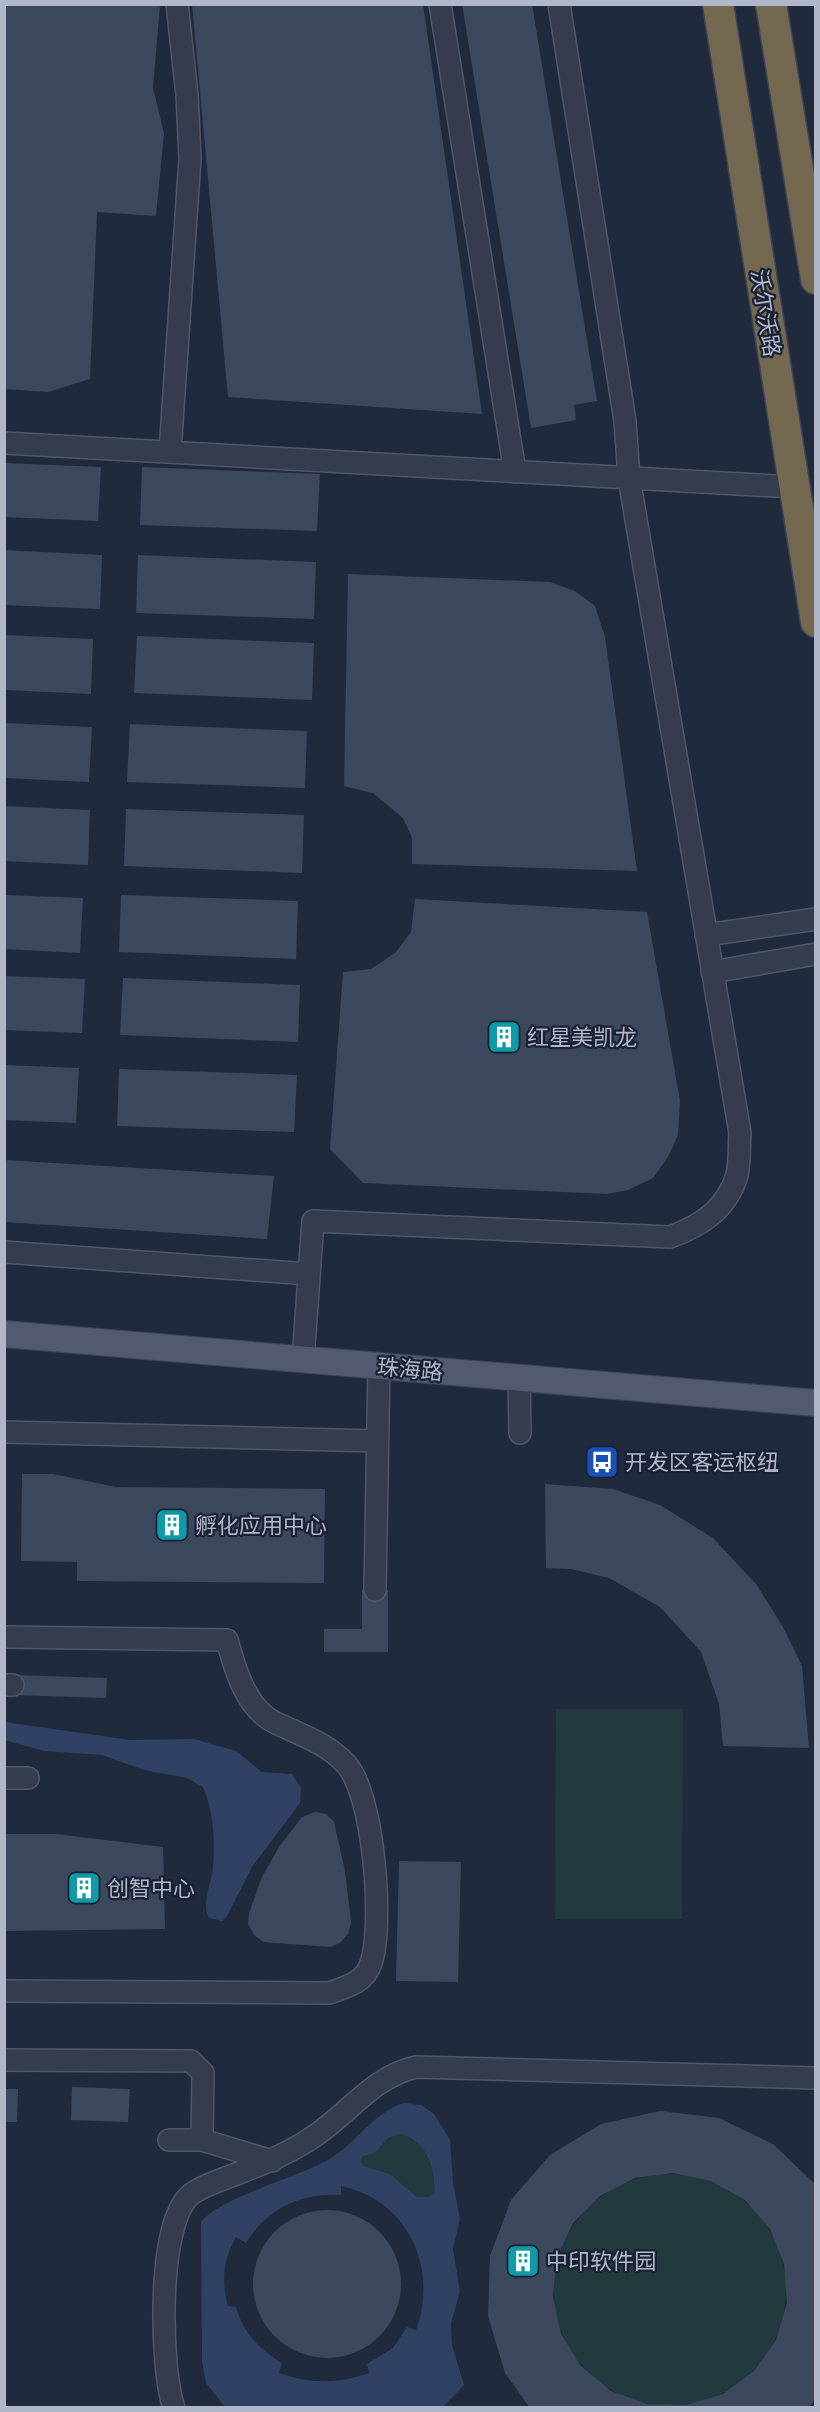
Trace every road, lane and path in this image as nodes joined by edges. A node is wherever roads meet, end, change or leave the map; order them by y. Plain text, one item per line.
1 (177, 4) edge
2 (440, 4) edge
3 (559, 4) edge
4 (718, 4) edge
5 (771, 4) edge
6 (816, 279) edge
7 (4, 442) edge
8 (170, 452) junction
9 (515, 471) junction
10 (629, 478) junction
11 (793, 488) junction
12 (816, 622) edge
13 (816, 919) edge
14 (706, 935) junction
15 (816, 954) edge
16 (712, 972) junction
17 (4, 1252) edge
18 (309, 1274) junction
19 (4, 1334) edge
20 (303, 1360) junction
21 (379, 1366) junction
22 (519, 1378) junction
23 (816, 1403) edge
24 (4, 1432) edge
25 (520, 1433) dead end
26 (377, 1441) junction
27 (375, 1590) dead end
28 (4, 1637) edge
29 (4, 1778) edge
30 (28, 1778) dead end
31 (4, 1991) edge
32 (4, 2060) edge
33 (816, 2078) edge
34 (169, 2140) dead end
35 (202, 2140) junction
36 (272, 2161) junction
37 (174, 2408) edge

1 - 8 lane
2 - 9 lane
3 - 10 lane
4 - 11 highway, 沃尔沃路
5 - 6 highway
7 - 8 lane
8 - 9 lane
9 - 10 lane
10 - 11 lane
10 - 14 lane
11 - 12 highway, 沃尔沃路
13 - 14 lane
14 - 16 lane
15 - 16 lane
16 - 18 lane
17 - 18 lane
18 - 20 lane
19 - 20 main road, 珠海路
20 - 21 main road, 珠海路
21 - 22 main road, 珠海路
21 - 26 lane
22 - 23 main road, 珠海路
22 - 25 lane
24 - 26 lane
26 - 27 lane
28 - 31 lane
29 - 30 lane
32 - 35 lane
33 - 36 lane
34 - 35 lane
35 - 36 lane
36 - 37 lane

